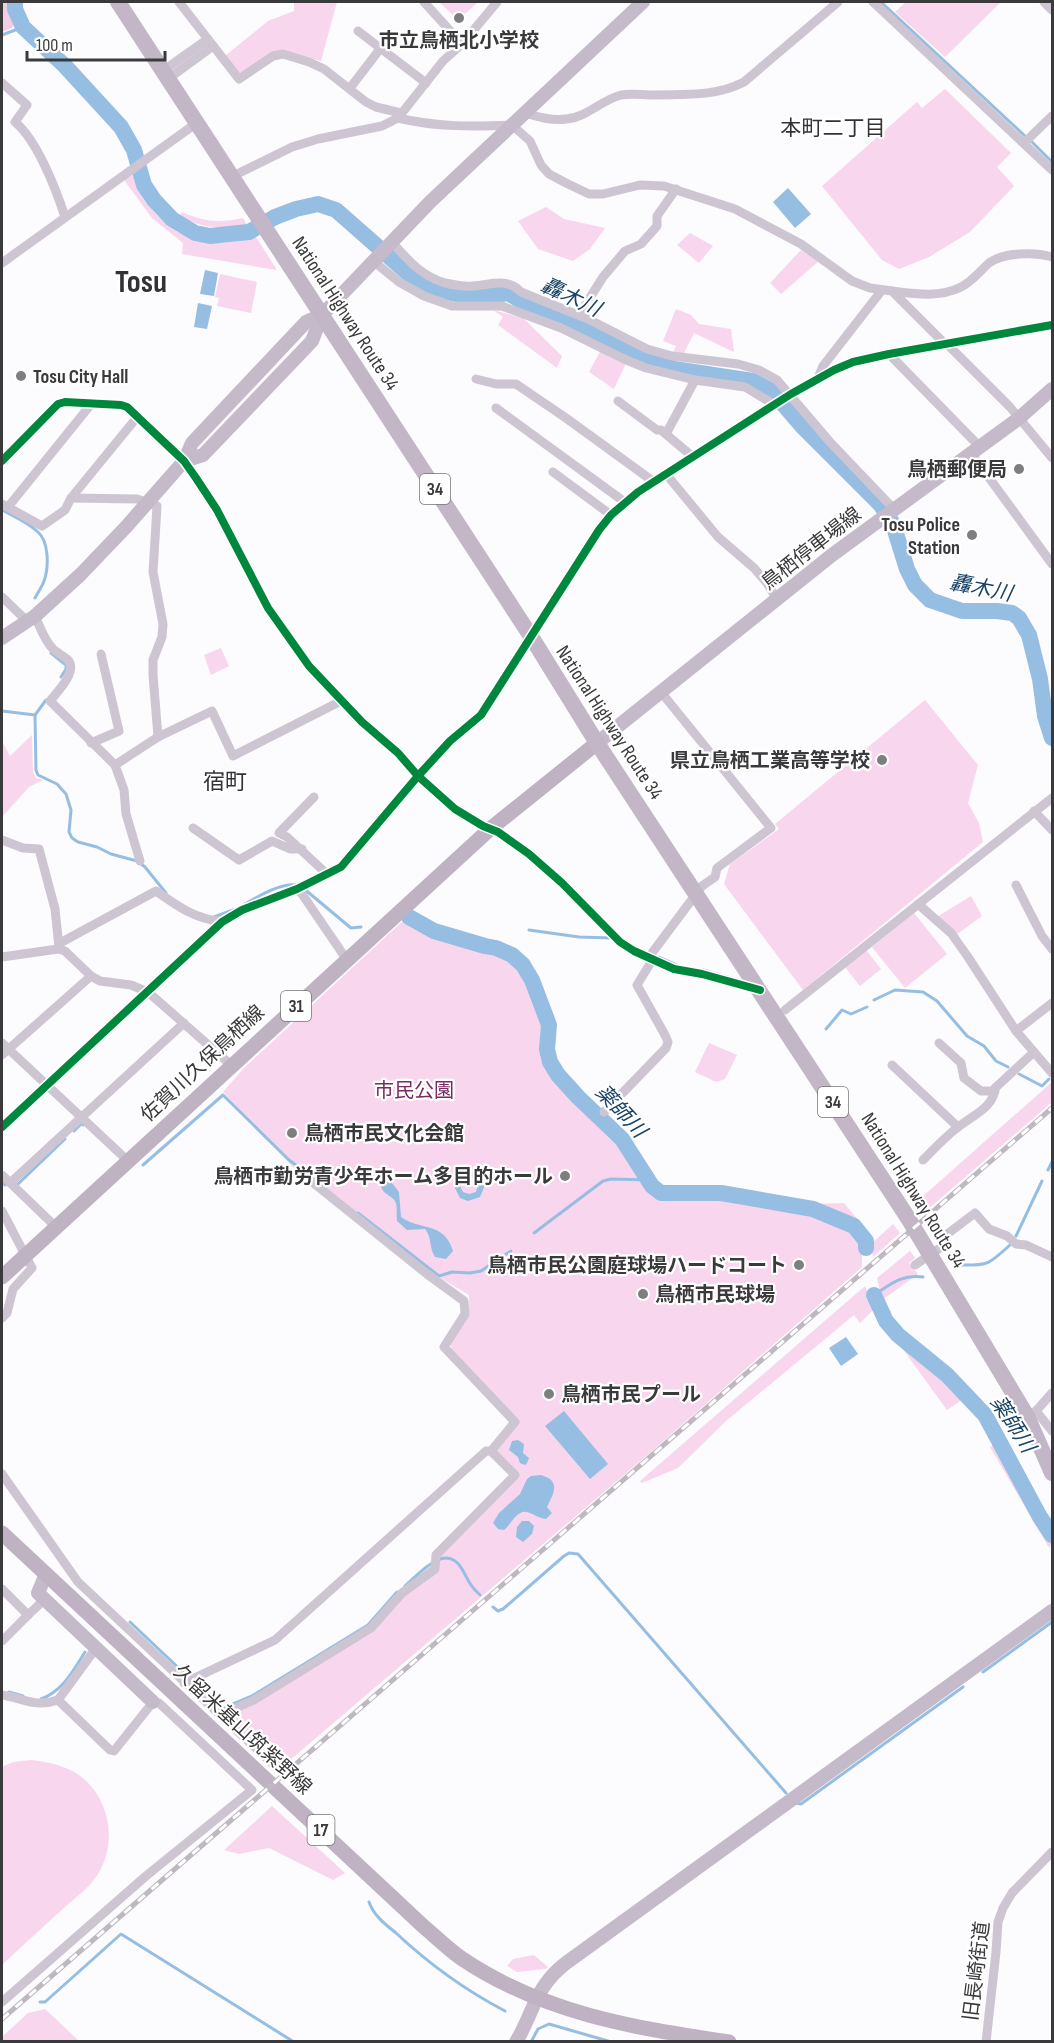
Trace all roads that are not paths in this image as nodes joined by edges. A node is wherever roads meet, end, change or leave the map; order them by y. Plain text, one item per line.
1 (118, 2) edge
2 (179, 2) edge
3 (424, 2) edge
4 (497, 2) edge
5 (643, 2) edge
6 (838, 2) edge
7 (873, 2) edge
8 (1044, 2) edge
9 (1053, 10) edge
10 (358, 31) dead end
11 (211, 43) junction
12 (462, 44) junction
13 (380, 49) junction
14 (166, 74) junction
15 (2, 83) edge
16 (426, 83) junction
17 (350, 88) junction
18 (525, 113) junction
19 (400, 115) junction
20 (1053, 116) edge
21 (198, 122) junction
22 (512, 125) junction
23 (1024, 142) junction
24 (1053, 170) edge
25 (231, 177) junction
26 (676, 189) junction
27 (65, 217) junction
28 (389, 243) junction
29 (1053, 257) edge
30 (373, 259) junction
31 (2, 263) edge
32 (887, 291) junction
33 (321, 315) junction
34 (579, 315) junction
35 (1053, 325) edge
36 (945, 343) junction
37 (889, 354) junction
38 (818, 378) junction
39 (476, 379) dead end
40 (695, 380) junction
41 (1053, 389) edge
42 (791, 394) junction
43 (618, 401) dead end
44 (92, 404) junction
45 (776, 404) junction
46 (496, 408) dead end
47 (138, 416) junction
48 (1018, 419) junction
49 (666, 434) junction
50 (976, 450) junction
51 (693, 457) junction
52 (1053, 458) edge
53 (2, 461) edge
54 (184, 461) junction
55 (553, 472) dead end
56 (666, 474) junction
57 (654, 482) junction
58 (71, 498) junction
59 (147, 501) junction
60 (626, 503) junction
61 (5, 506) edge
62 (894, 509) junction
63 (611, 515) junction
64 (1053, 564) edge
65 (2, 597) edge
66 (777, 599) junction
67 (31, 619) junction
68 (2, 638) edge
69 (532, 638) junction
70 (101, 654) dead end
71 (661, 692) junction
72 (341, 701) junction
73 (158, 737) junction
74 (91, 742) junction
75 (597, 742) junction
76 (115, 765) junction
77 (418, 776) junction
78 (315, 796) dead end
79 (1053, 798) edge
80 (1034, 811) junction
81 (193, 828) dead end
82 (490, 829) junction
83 (1053, 831) edge
84 (2, 840) edge
85 (302, 849) junction
86 (140, 861) dead end
87 (328, 875) junction
88 (1016, 885) dead end
89 (297, 889) junction
90 (697, 894) junction
91 (918, 904) junction
92 (222, 922) junction
93 (59, 946) junction
94 (1053, 949) edge
95 (2, 957) edge
96 (651, 958) junction
97 (347, 960) junction
98 (90, 976) junction
99 (760, 990) junction
100 (148, 992) junction
101 (1053, 1003) edge
102 (785, 1010) dead end
103 (184, 1023) junction
104 (1016, 1031) junction
105 (939, 1043) dead end
106 (4, 1049) edge
107 (1034, 1052) junction
108 (231, 1065) junction
109 (892, 1065) dead end
110 (1053, 1073) edge
111 (46, 1084) junction
112 (995, 1091) junction
113 (604, 1112) dead end
114 (82, 1118) junction
115 (2, 1126) edge
116 (958, 1127) junction
117 (127, 1160) junction
118 (923, 1160) dead end
119 (2, 1175) edge
120 (306, 1178) dead end
121 (10, 1183) junction
122 (2, 1211) edge
123 (56, 1227) junction
124 (24, 1256) junction
125 (1053, 1257) edge
126 (915, 1265) dead end
127 (2, 1277) edge
128 (2, 1318) edge
129 (1053, 1393) edge
130 (1031, 1414) junction
131 (1053, 1431) edge
132 (491, 1451) junction
133 (1053, 1473) edge
134 (2, 1474) edge
135 (2, 1533) edge
136 (46, 1574) junction
137 (73, 1575) junction
138 (60, 1587) junction
139 (2, 1589) edge
140 (44, 1600) junction
141 (1053, 1611) edge
142 (28, 1616) junction
143 (2, 1641) edge
144 (96, 1648) junction
145 (184, 1683) junction
146 (2, 1695) edge
147 (58, 1700) junction
148 (153, 1702) junction
149 (220, 1715) junction
150 (277, 1768) dead end
151 (1053, 1852) edge
152 (538, 1997) junction
153 (2, 2002) edge
154 (516, 2042) edge
155 (729, 2042) edge
156 (986, 2042) edge

1 - 14 highway, National Highway Route 34 / 34
2 - 11 street
3 - 12 street
4 - 12 street
5 - 18 street
6 - 18 street
7 - 23 street
8 - 9 street
10 - 13 street
11 - 14 street
11 - 17 street
12 - 16 street
13 - 16 street
13 - 17 street
14 - 21 highway, National Highway Route 34 / 34
15 - 27 street
16 - 19 street
17 - 19 street
18 - 22 street
19 - 22 street
19 - 25 street
20 - 23 street
21 - 25 highway, National Highway Route 34 / 34
21 - 27 street
22 - 26 street
22 - 28 street
23 - 24 street
25 - 33 highway, National Highway Route 34 / 34
26 - 32 street
26 - 34 street
27 - 31 street
28 - 30 street
28 - 34 street
29 - 32 street
30 - 33 street
30 - 40 street
32 - 36 street
32 - 38 street
33 - 54 street
33 - 69 highway, National Highway Route 34 / 34
34 - 42 street
35 - 36 street
36 - 37 street
36 - 48 street
37 - 38 street
37 - 50 street
38 - 42 street
39 - 57 street
40 - 45 street
40 - 49 street
41 - 48 street, 鳥栖停車場線
42 - 45 street
42 - 62 street
43 - 49 street
44 - 47 street
44 - 53 street
44 - 61 street
45 - 51 street
46 - 60 street
47 - 54 street
47 - 58 street
48 - 50 street, 鳥栖停車場線
48 - 52 street
49 - 51 street
50 - 62 street, 鳥栖停車場線
50 - 64 street
51 - 56 street
54 - 59 street
54 - 72 street
55 - 63 street
56 - 57 street
56 - 66 street
57 - 60 street
58 - 59 street
58 - 61 street
59 - 67 street
59 - 73 street
60 - 63 street
62 - 66 street, 鳥栖停車場線
63 - 69 street
65 - 67 street
66 - 71 street, 鳥栖停車場線
67 - 68 street
67 - 74 street
69 - 75 highway, National Highway Route 34 / 34
69 - 77 street
70 - 74 street
71 - 75 street, 鳥栖停車場線
71 - 90 street
72 - 73 street
72 - 77 street
73 - 76 street
74 - 76 street
75 - 82 main road, 佐賀川久保鳥栖線 / 31
75 - 90 highway, National Highway Route 34 / 34
76 - 86 street
77 - 82 street
77 - 87 street
78 - 85 street
79 - 80 street
80 - 83 street
80 - 91 street
81 - 85 street
82 - 96 street
82 - 97 main road, 佐賀川久保鳥栖線 / 31
84 - 93 street
85 - 87 street
87 - 89 street
88 - 94 street
89 - 92 street
89 - 97 street
90 - 96 street
90 - 99 highway, National Highway Route 34 / 34
91 - 102 street
91 - 104 street
92 - 93 street
92 - 100 street
93 - 95 street
93 - 98 street
96 - 99 street
96 - 113 street
97 - 108 main road, 佐賀川久保鳥栖線 / 31
98 - 100 street
98 - 106 street
99 - 130 highway, National Highway Route 34 / 34
100 - 103 street
100 - 111 street
101 - 104 street
103 - 108 street
103 - 114 street
104 - 107 street
105 - 112 street
106 - 111 street
107 - 110 street
107 - 112 street
108 - 117 main road, 佐賀川久保鳥栖線 / 31
109 - 116 street
111 - 114 street
111 - 115 street
112 - 116 street
114 - 117 street
114 - 121 street
116 - 118 street
117 - 123 main road, 佐賀川久保鳥栖線 / 31
119 - 121 street
120 - 132 street
121 - 123 street
122 - 124 street
123 - 124 main road, 佐賀川久保鳥栖線 / 31
124 - 127 main road, 佐賀川久保鳥栖線 / 31
124 - 128 street
125 - 126 street
129 - 130 street
130 - 131 street
130 - 133 highway, National Highway Route 34 / 34
132 - 145 street
132 - 149 street
134 - 137 street
135 - 136 main road, 久留米基山筑紫野線 / 17
136 - 138 main road, 久留米基山筑紫野線 / 17
136 - 140 street
137 - 138 street
137 - 145 street
138 - 152 main road, 久留米基山筑紫野線 / 17
139 - 142 street
140 - 142 street
140 - 144 street
141 - 152 street
142 - 143 street
144 - 147 street
144 - 148 street
145 - 149 street
146 - 147 street
147 - 148 street
148 - 153 street
149 - 150 street
151 - 156 street, 旧長崎街道
152 - 154 street
152 - 155 main road, 久留米基山筑紫野線 / 17

